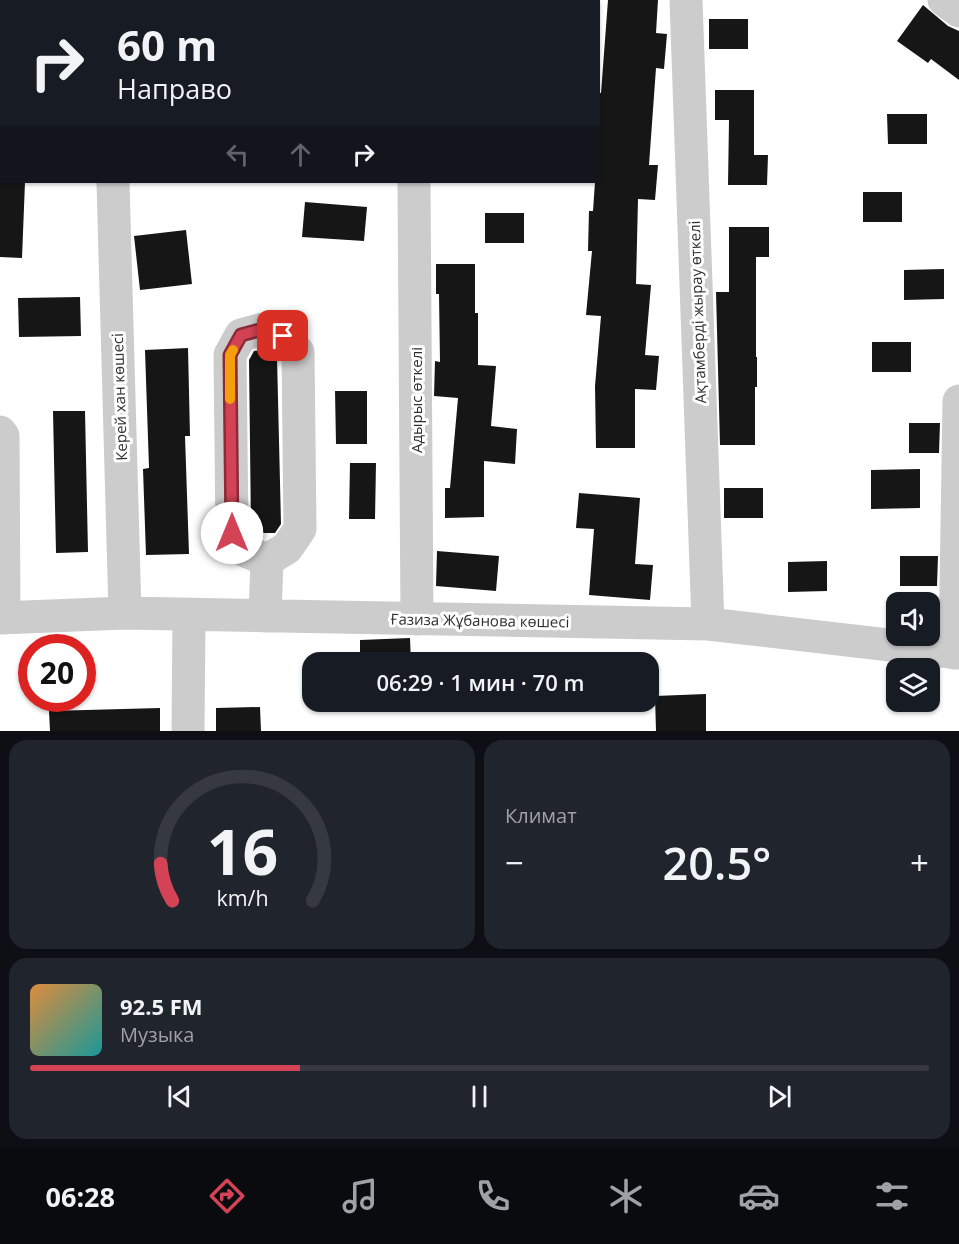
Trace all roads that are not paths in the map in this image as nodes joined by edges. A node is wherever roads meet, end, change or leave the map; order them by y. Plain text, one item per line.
1 (686, 0) edge
2 (944, 0) edge
3 (959, 11) edge
4 (113, 183) edge
5 (414, 183) edge
6 (959, 401) edge
7 (0, 432) edge
8 (2, 560) edge
9 (267, 560) junction
10 (957, 566) edge
11 (125, 613) junction
12 (189, 615) junction
13 (265, 616) junction
14 (2, 618) edge
15 (417, 618) junction
16 (708, 624) junction
17 (957, 653) edge
18 (188, 731) edge

1 - 16 street, Ақтамберді жырау өткелі
2 - 3 street
4 - 11 street, Керей хан көшесі
5 - 15 street, Адырыс өткелі
6 - 10 street
7 - 8 street
8 - 14 street
9 - 9 street
9 - 13 street
10 - 17 street
11 - 12 street, Ғазиза Жұбанова көшесі
11 - 14 street, Ғазиза Жұбанова көшесі
12 - 13 street, Ғазиза Жұбанова көшесі
12 - 18 street
13 - 15 street, Ғазиза Жұбанова көшесі
15 - 16 street, Ғазиза Жұбанова көшесі
16 - 17 street, Ғазиза Жұбанова көшесі

